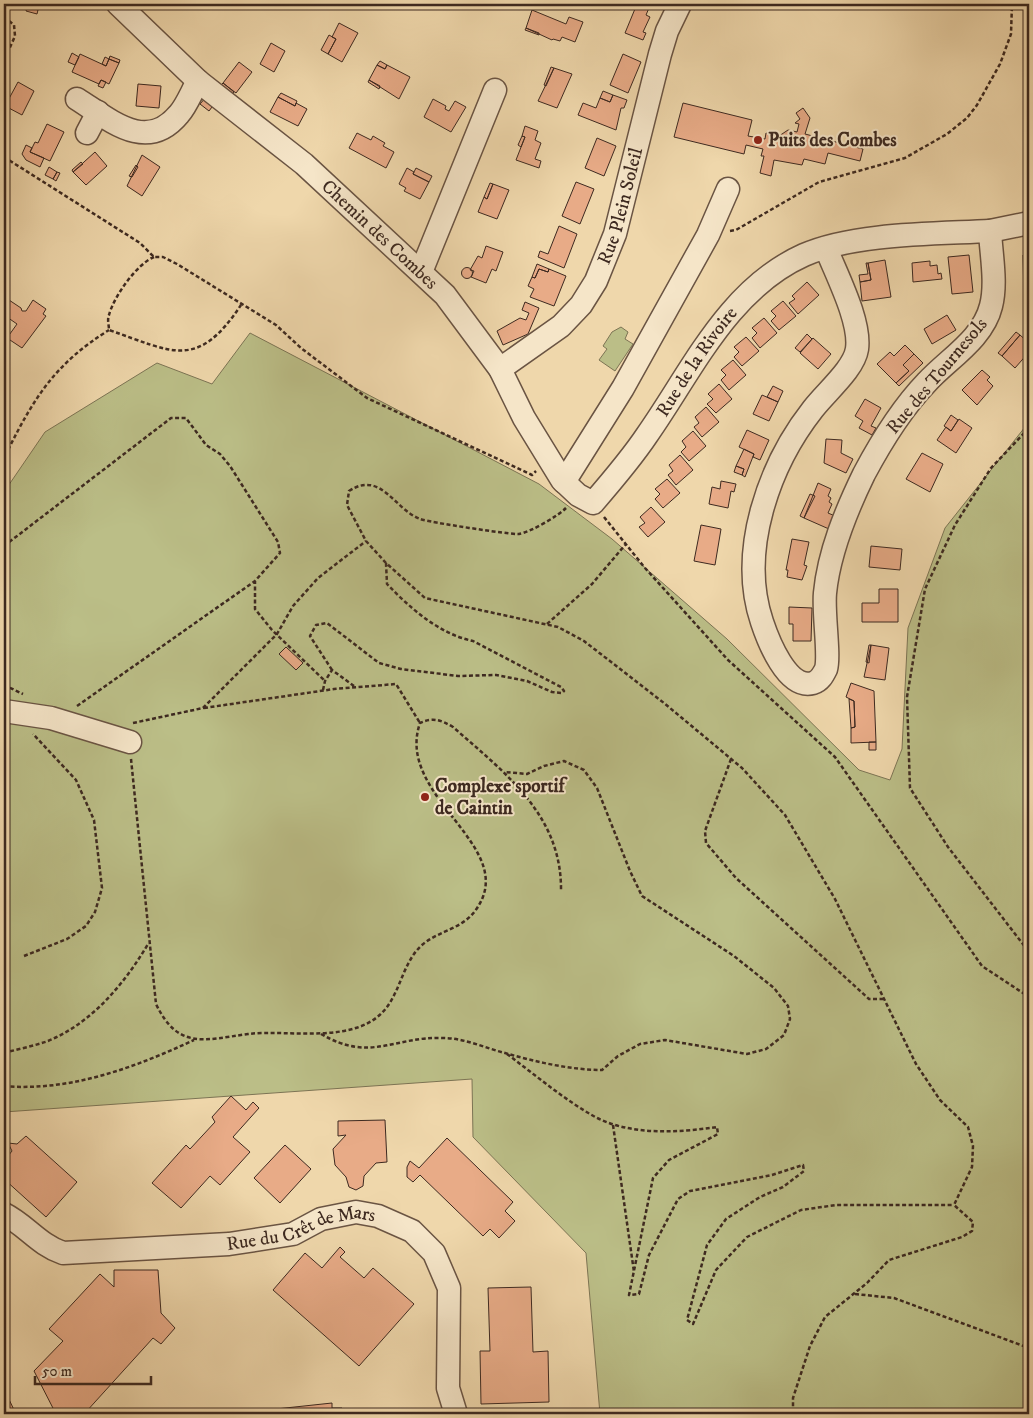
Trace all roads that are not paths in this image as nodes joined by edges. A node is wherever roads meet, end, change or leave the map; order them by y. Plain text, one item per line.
1 (118, 4) edge
2 (680, 4) edge
3 (198, 81) junction
4 (495, 90) dead end
5 (77, 99) dead end
6 (98, 112) junction
7 (87, 133) dead end
8 (728, 189) dead end
9 (1029, 223) edge
10 (990, 231) junction
11 (826, 248) junction
12 (421, 272) junction
13 (500, 369) junction
14 (579, 494) junction
15 (19, 703) edge
16 (130, 742) road end
17 (4, 1214) edge
18 (456, 1414) edge

1 - 3 street, Chemin des Combes
2 - 13 street, Rue Plein Soleil
3 - 6 street
3 - 12 street, Chemin des Combes
4 - 12 street
5 - 6 street
6 - 7 street
8 - 14 street
9 - 10 street
10 - 11 street
10 - 11 street, Rue des Tournesols
11 - 14 street, Rue de la Rivoire
12 - 13 street, Chemin des Combes
13 - 14 street, Chemin des Combes
15 - 16 street
17 - 18 street, Rue du Crêt de Mars

